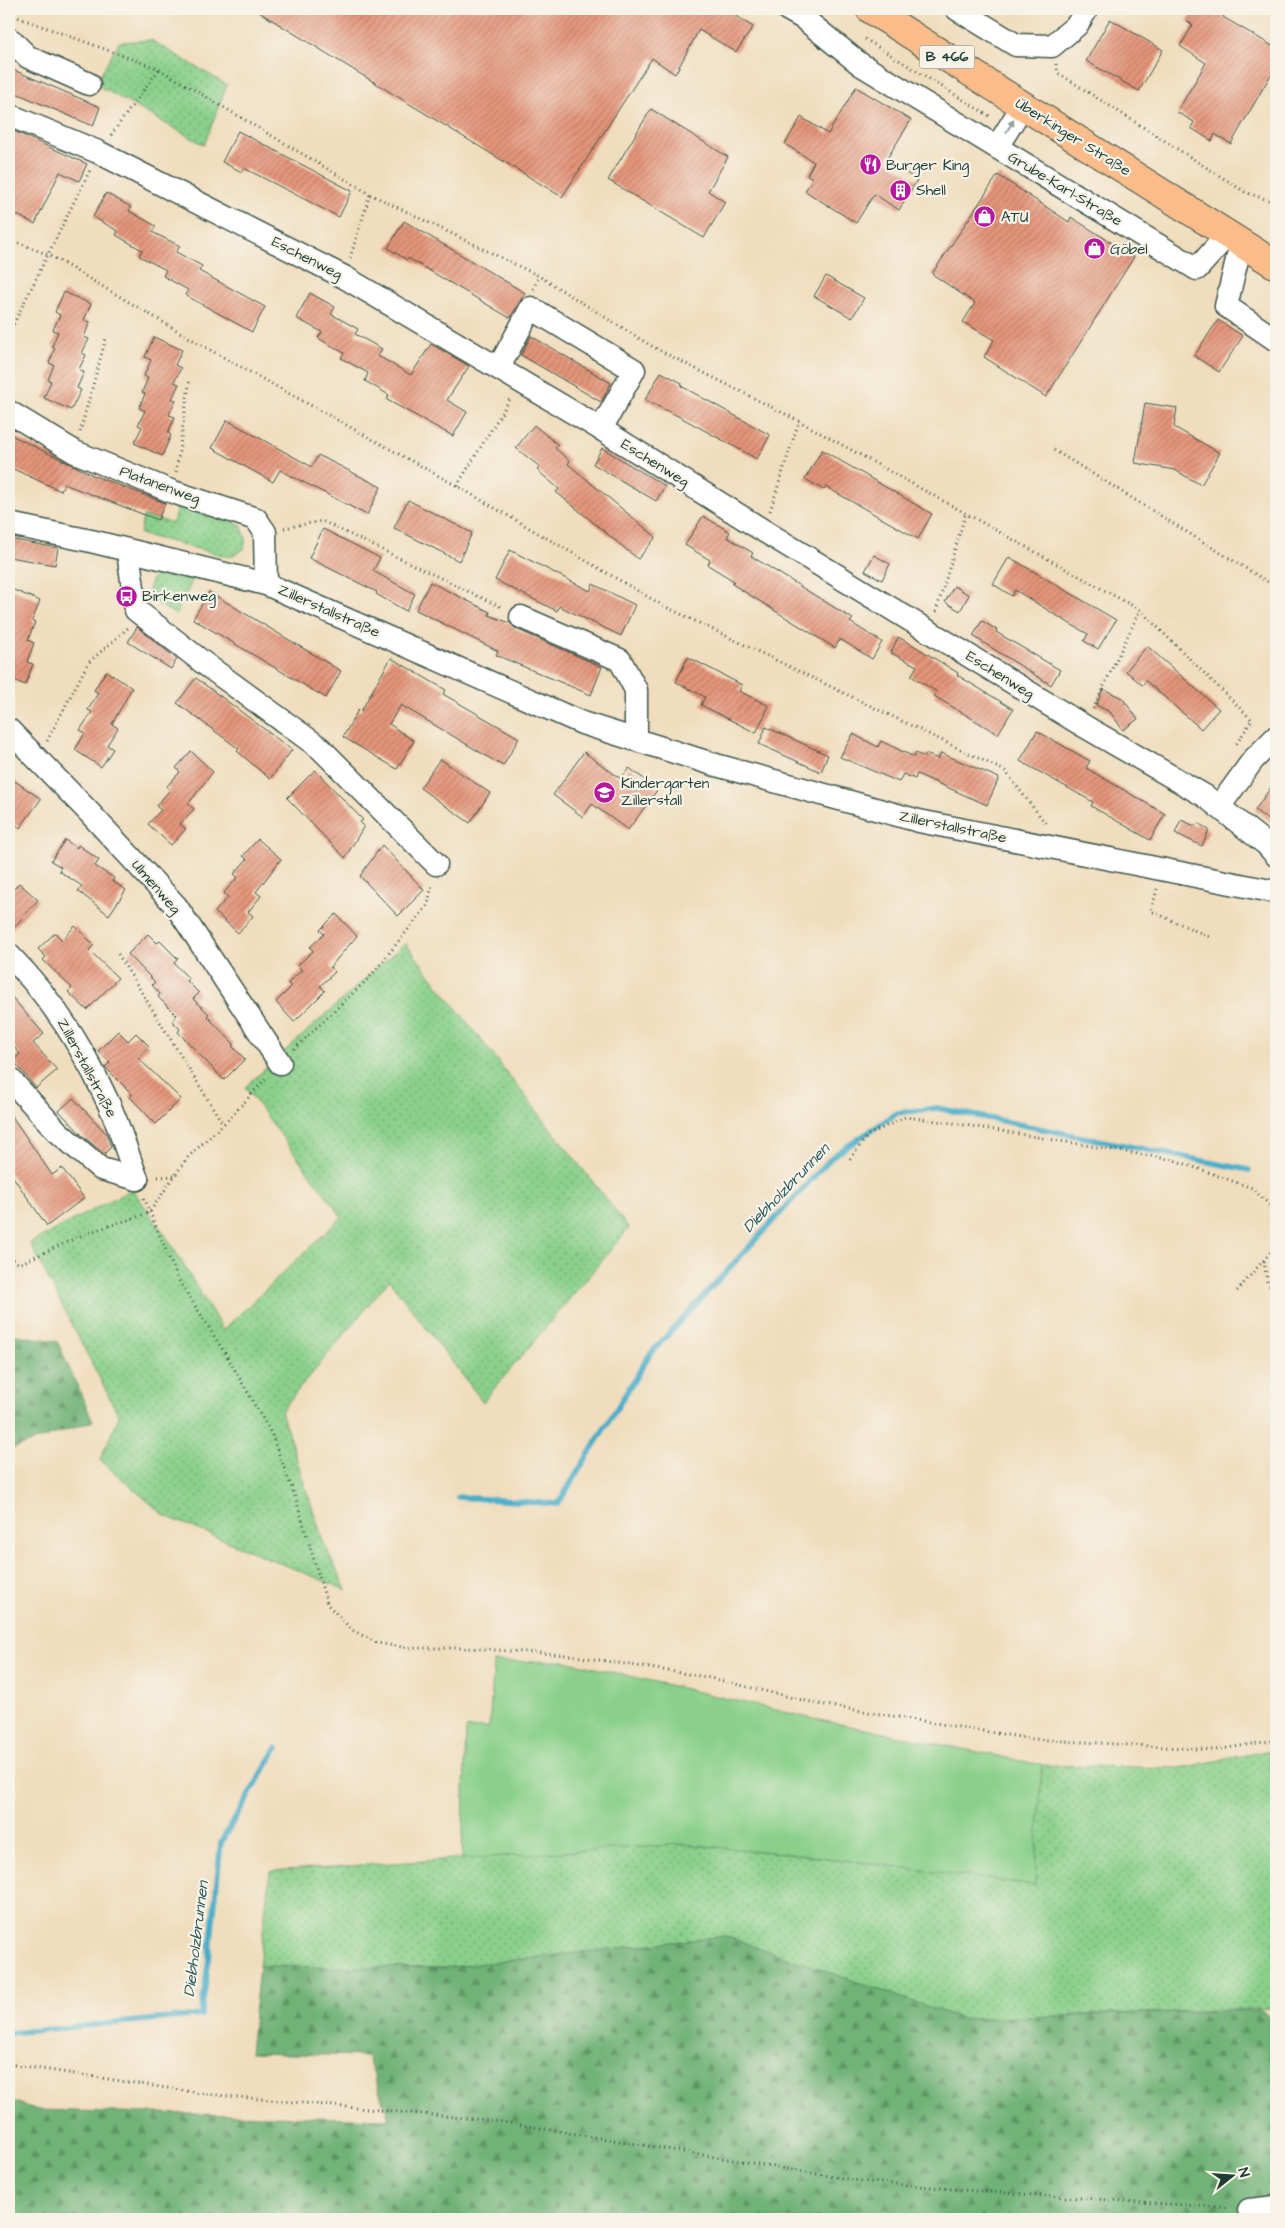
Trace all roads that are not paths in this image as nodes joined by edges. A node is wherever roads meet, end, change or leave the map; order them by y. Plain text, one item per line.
1 (787, 9) edge
2 (870, 9) edge
3 (957, 9) edge
4 (1087, 9) edge
5 (9, 41) edge
6 (89, 84) dead end
7 (1023, 105) junction
8 (9, 114) edge
9 (997, 147) junction
10 (1234, 239) junction
11 (1276, 265) edge
12 (1276, 340) edge
13 (499, 368) junction
14 (9, 412) edge
15 (601, 429) junction
16 (9, 524) edge
17 (128, 551) junction
18 (266, 584) junction
19 (521, 617) road end
20 (9, 730) edge
21 (636, 739) junction
22 (1272, 748) edge
23 (1219, 807) junction
24 (1276, 855) edge
25 (436, 864) road end
26 (1276, 892) edge
27 (9, 955) edge
28 (280, 1063) road end
29 (9, 1078) edge
30 (1276, 2207) edge
31 (1249, 2210) road end

1 - 9 street, Grube-Karl-Straße
2 - 7 main road, Überkinger Straße / B 466
3 - 4 street
5 - 6 street
9 -> 7 street, Grube-Karl-Straße
7 - 10 main road, Überkinger Straße / B 466
8 - 13 street, Eschenweg
9 - 10 street, Grube-Karl-Straße
10 - 11 main road, Überkinger Straße / B 466
10 - 12 street
13 - 15 street, Eschenweg
13 - 15 street
14 - 18 street, Platanenweg
15 - 23 street, Eschenweg
16 - 17 street, Zillerstallstraße
17 - 18 street, Zillerstallstraße
17 - 25 street
18 - 21 street, Zillerstallstraße
19 - 21 street
20 - 28 street, Ulmenweg
21 - 26 street, Zillerstallstraße
22 - 23 street
23 - 24 street, Eschenweg
27 - 29 street, Zillerstallstraße
30 - 31 street

